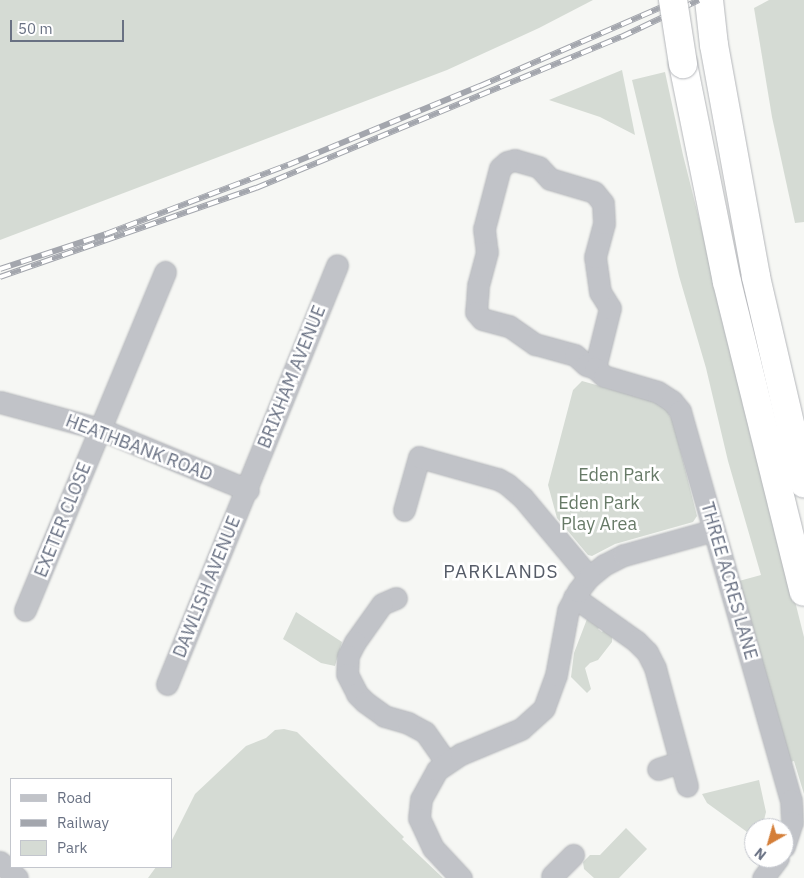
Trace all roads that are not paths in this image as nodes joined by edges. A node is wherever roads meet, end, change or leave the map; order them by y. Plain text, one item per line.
1 (673, 0) edge
2 (708, 0) edge
3 (337, 265) dead end
4 (166, 272) dead end
5 (595, 368) junction
6 (0, 402) edge
7 (100, 429) junction
8 (804, 483) edge
9 (248, 490) junction
10 (404, 510) dead end
11 (714, 530) junction
12 (589, 577) junction
13 (804, 592) edge
14 (574, 597) junction
15 (396, 598) dead end
16 (25, 610) dead end
17 (167, 684) dead end
18 (446, 762) junction
19 (680, 762) junction
20 (658, 769) dead end
21 (687, 786) dead end
22 (792, 818) edge
23 (0, 862) edge
24 (17, 878) edge
25 (461, 878) edge

1 - 13 highway, bridge
2 - 8 highway
3 - 9 street, BRIXHAM AVENUE
4 - 7 street, EXETER CLOSE
5 - 5 street, THREE ACRES LANE
5 - 11 street, THREE ACRES LANE
6 - 7 street, HEATHBANK ROAD
7 - 9 street, HEATHBANK ROAD
7 - 16 street, EXETER CLOSE
9 - 17 street, DAWLISH AVENUE
10 - 12 street
11 - 12 street
11 - 22 street, THREE ACRES LANE
12 - 14 street
14 - 18 street
14 - 19 street
15 - 18 street
18 - 25 street
19 - 20 street
19 - 21 street
23 - 24 street

